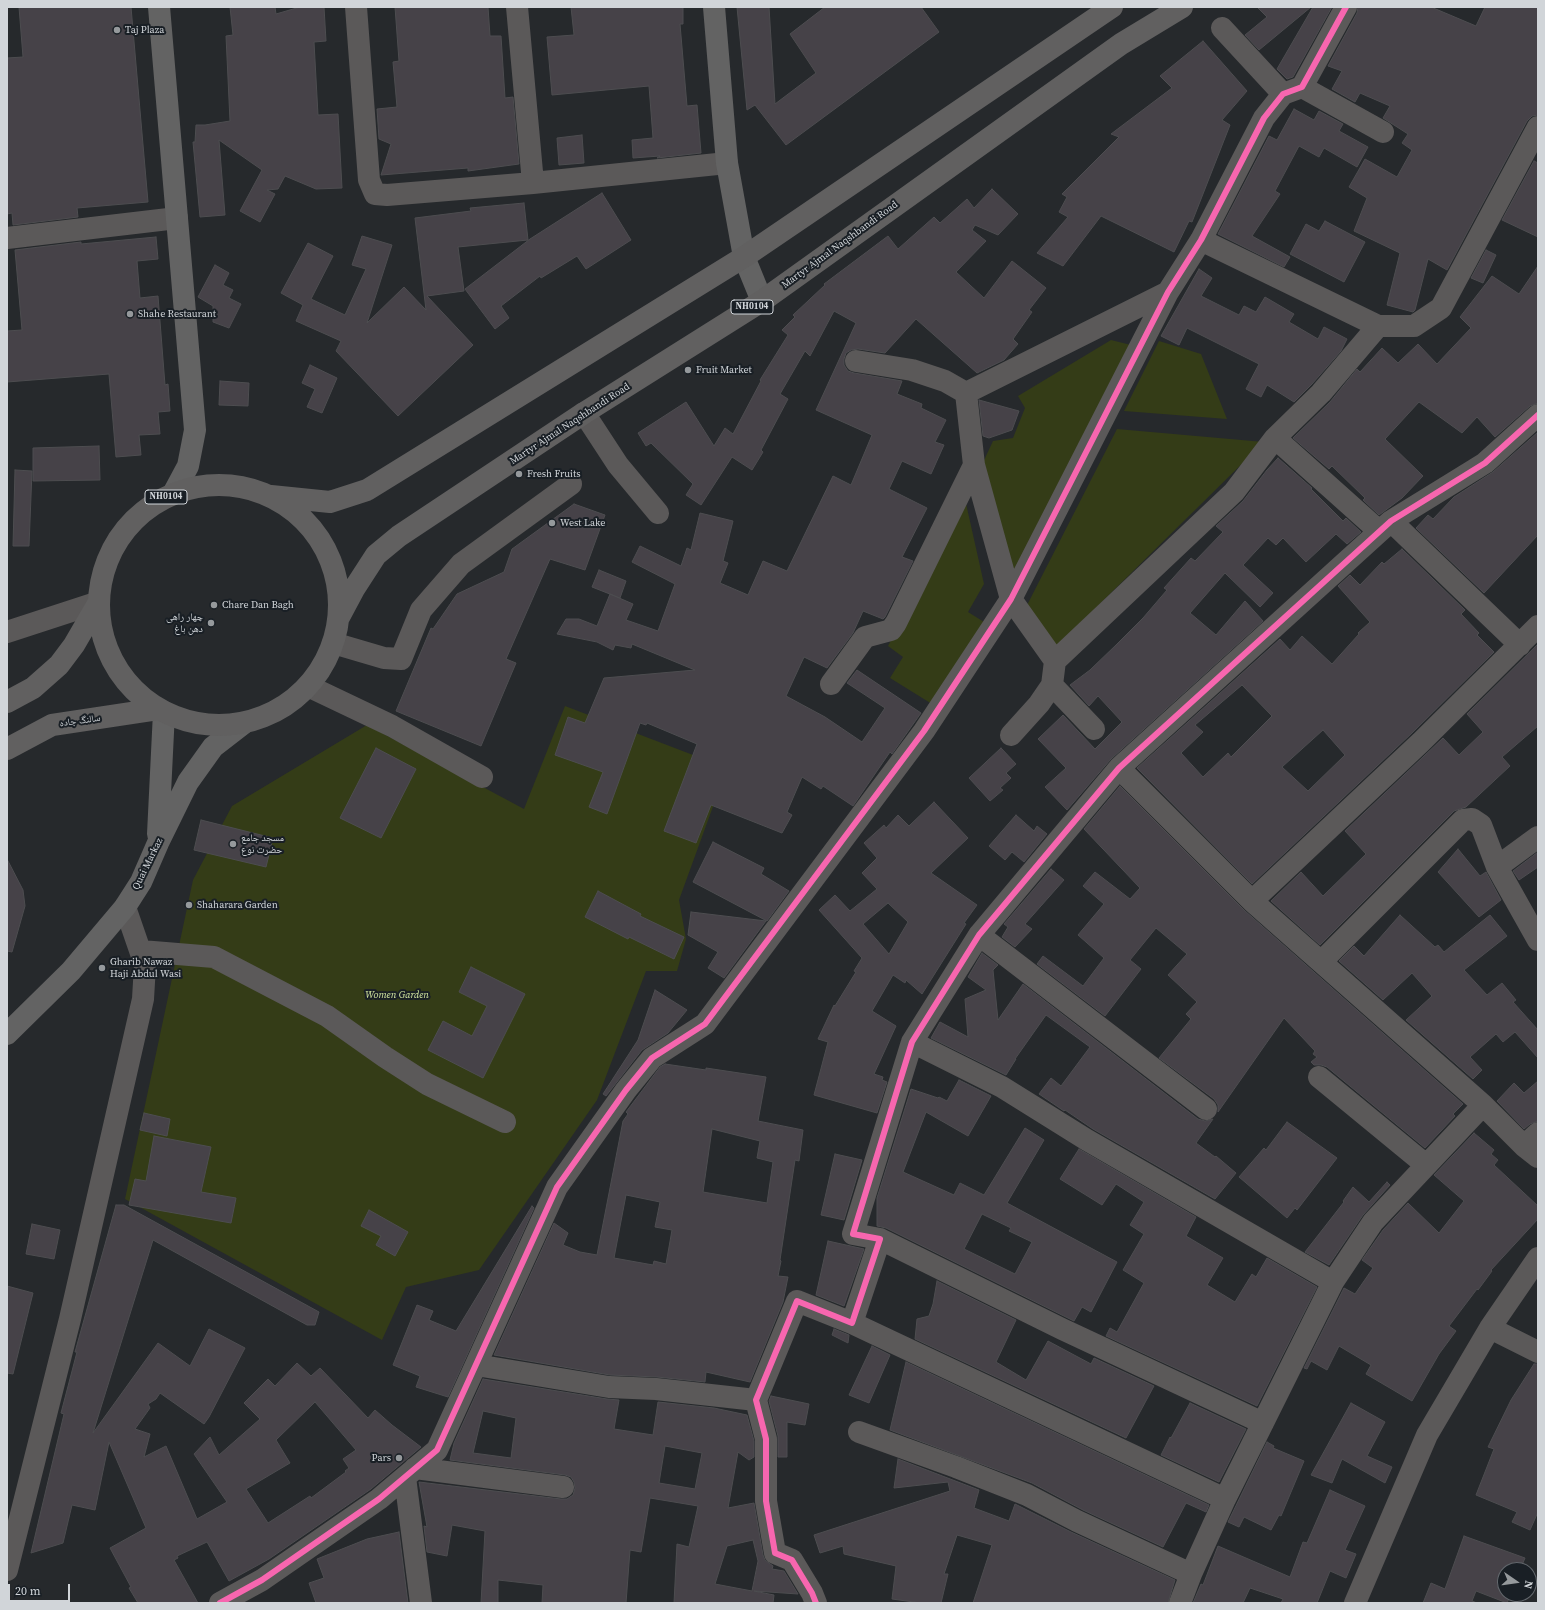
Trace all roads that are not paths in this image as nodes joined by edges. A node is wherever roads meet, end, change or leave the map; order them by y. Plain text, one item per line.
1 (159, 7) edge
2 (356, 7) edge
3 (517, 7) edge
4 (714, 7) edge
5 (1112, 7) edge
6 (1182, 7) edge
7 (1346, 7) edge
8 (1094, 13) edge
9 (1222, 28) dead end
10 (1292, 91) junction
11 (1538, 127) edge
12 (1383, 132) dead end
13 (727, 163) junction
14 (533, 183) junction
15 (176, 218) junction
16 (7, 238) edge
17 (1202, 240) junction
18 (744, 257) junction
19 (1168, 292) junction
20 (762, 301) junction
21 (1378, 326) junction
22 (856, 361) dead end
23 (966, 394) junction
24 (584, 413) junction
25 (1538, 416) edge
26 (1275, 438) junction
27 (974, 465) junction
28 (571, 484) dead end
29 (172, 494) junction
30 (271, 496) junction
31 (658, 513) dead end
32 (1385, 526) junction
33 (1011, 599) junction
34 (99, 602) junction
35 (338, 619) junction
36 (1538, 626) edge
37 (7, 632) edge
38 (333, 643) junction
39 (1520, 645) junction
40 (1055, 661) junction
41 (831, 684) dead end
42 (1052, 685) junction
43 (308, 686) junction
44 (7, 702) edge
45 (161, 710) junction
46 (244, 723) junction
47 (1094, 729) dead end
48 (1010, 735) dead end
49 (7, 749) edge
50 (1119, 768) junction
51 (482, 777) dead end
52 (1538, 837) edge
53 (158, 843) junction
54 (1496, 867) junction
55 (1252, 901) junction
56 (125, 907) junction
57 (979, 935) junction
58 (1538, 940) edge
59 (141, 951) junction
60 (1321, 962) junction
61 (7, 1034) edge
62 (912, 1042) junction
63 (1319, 1077) dead end
64 (1483, 1105) junction
65 (1206, 1109) dead end
66 (505, 1122) dead end
67 (1533, 1145) edge
68 (1426, 1165) junction
69 (880, 1239) junction
70 (1538, 1258) edge
71 (1332, 1282) junction
72 (852, 1323) junction
73 (1490, 1328) junction
74 (1538, 1352) edge
75 (476, 1365) junction
76 (756, 1400) junction
77 (1263, 1423) junction
78 (859, 1432) dead end
79 (410, 1473) junction
80 (563, 1487) dead end
81 (1225, 1499) junction
82 (7, 1570) edge
83 (1191, 1574) junction
84 (220, 1603) edge
85 (421, 1603) edge
86 (816, 1603) edge
87 (1180, 1603) edge
88 (1355, 1603) edge

1 - 15 main road
2 - 14 street
3 - 14 street
4 - 13 main road
5 - 8 highway, NH0104
6 - 20 highway, Martyr Ajmal Naqshbandi Road / NH0104
7 - 10 street
8 - 18 highway, NH0104
9 - 10 street
10 - 12 street
10 - 17 street
11 - 21 street
13 - 14 street
13 - 18 main road
15 - 16 street
15 - 29 main road
17 - 19 street
17 - 21 street
18 - 20 main road
18 - 30 highway, NH0104
19 - 23 street
19 - 33 street
20 - 24 highway, Martyr Ajmal Naqshbandi Road / NH0104
21 - 26 street
22 - 23 street
23 - 27 street
24 - 31 street
24 - 35 highway, Martyr Ajmal Naqshbandi Road / NH0104
25 - 32 street
26 - 32 street
26 - 40 street
27 - 33 street
27 - 41 street
28 - 38 street
29 - 30 highway, NH0104
29 - 34 highway, NH0104
30 - 35 highway, NH0104
32 - 39 street
32 - 50 street
33 - 40 street
33 - 75 street
34 - 37 street
34 - 44 highway, NH0104
34 - 45 highway, NH0104
35 - 38 highway, NH0104
36 - 39 street
38 - 43 highway, NH0104
39 - 55 street
40 - 42 street
42 - 47 street
42 - 48 street
43 - 46 highway, NH0104
43 - 51 street
45 - 46 highway, NH0104
45 - 49 highway, سالنگ جاده / NH0104
45 - 53 main road
46 - 53 main road, Quai Markaz
50 - 55 street
50 - 57 street
52 - 54 street
53 - 56 main road, Quai Markaz
54 - 58 street
54 - 60 street
55 - 60 street
56 - 59 street
56 - 61 main road, Quai Markaz
57 - 62 street
57 - 65 street
59 - 66 street
59 - 82 street
60 - 64 street
62 - 69 street
62 - 71 street
63 - 68 street
64 - 67 street
64 - 68 street
68 - 71 street
69 - 72 street
69 - 77 street
70 - 73 street
71 - 77 street
72 - 76 street
72 - 81 street
73 - 74 street
73 - 88 street
75 - 76 street
75 - 79 street
76 - 86 street
77 - 81 street
78 - 83 street
79 - 80 street
79 - 84 street
79 - 85 street
81 - 83 street
83 - 87 street

